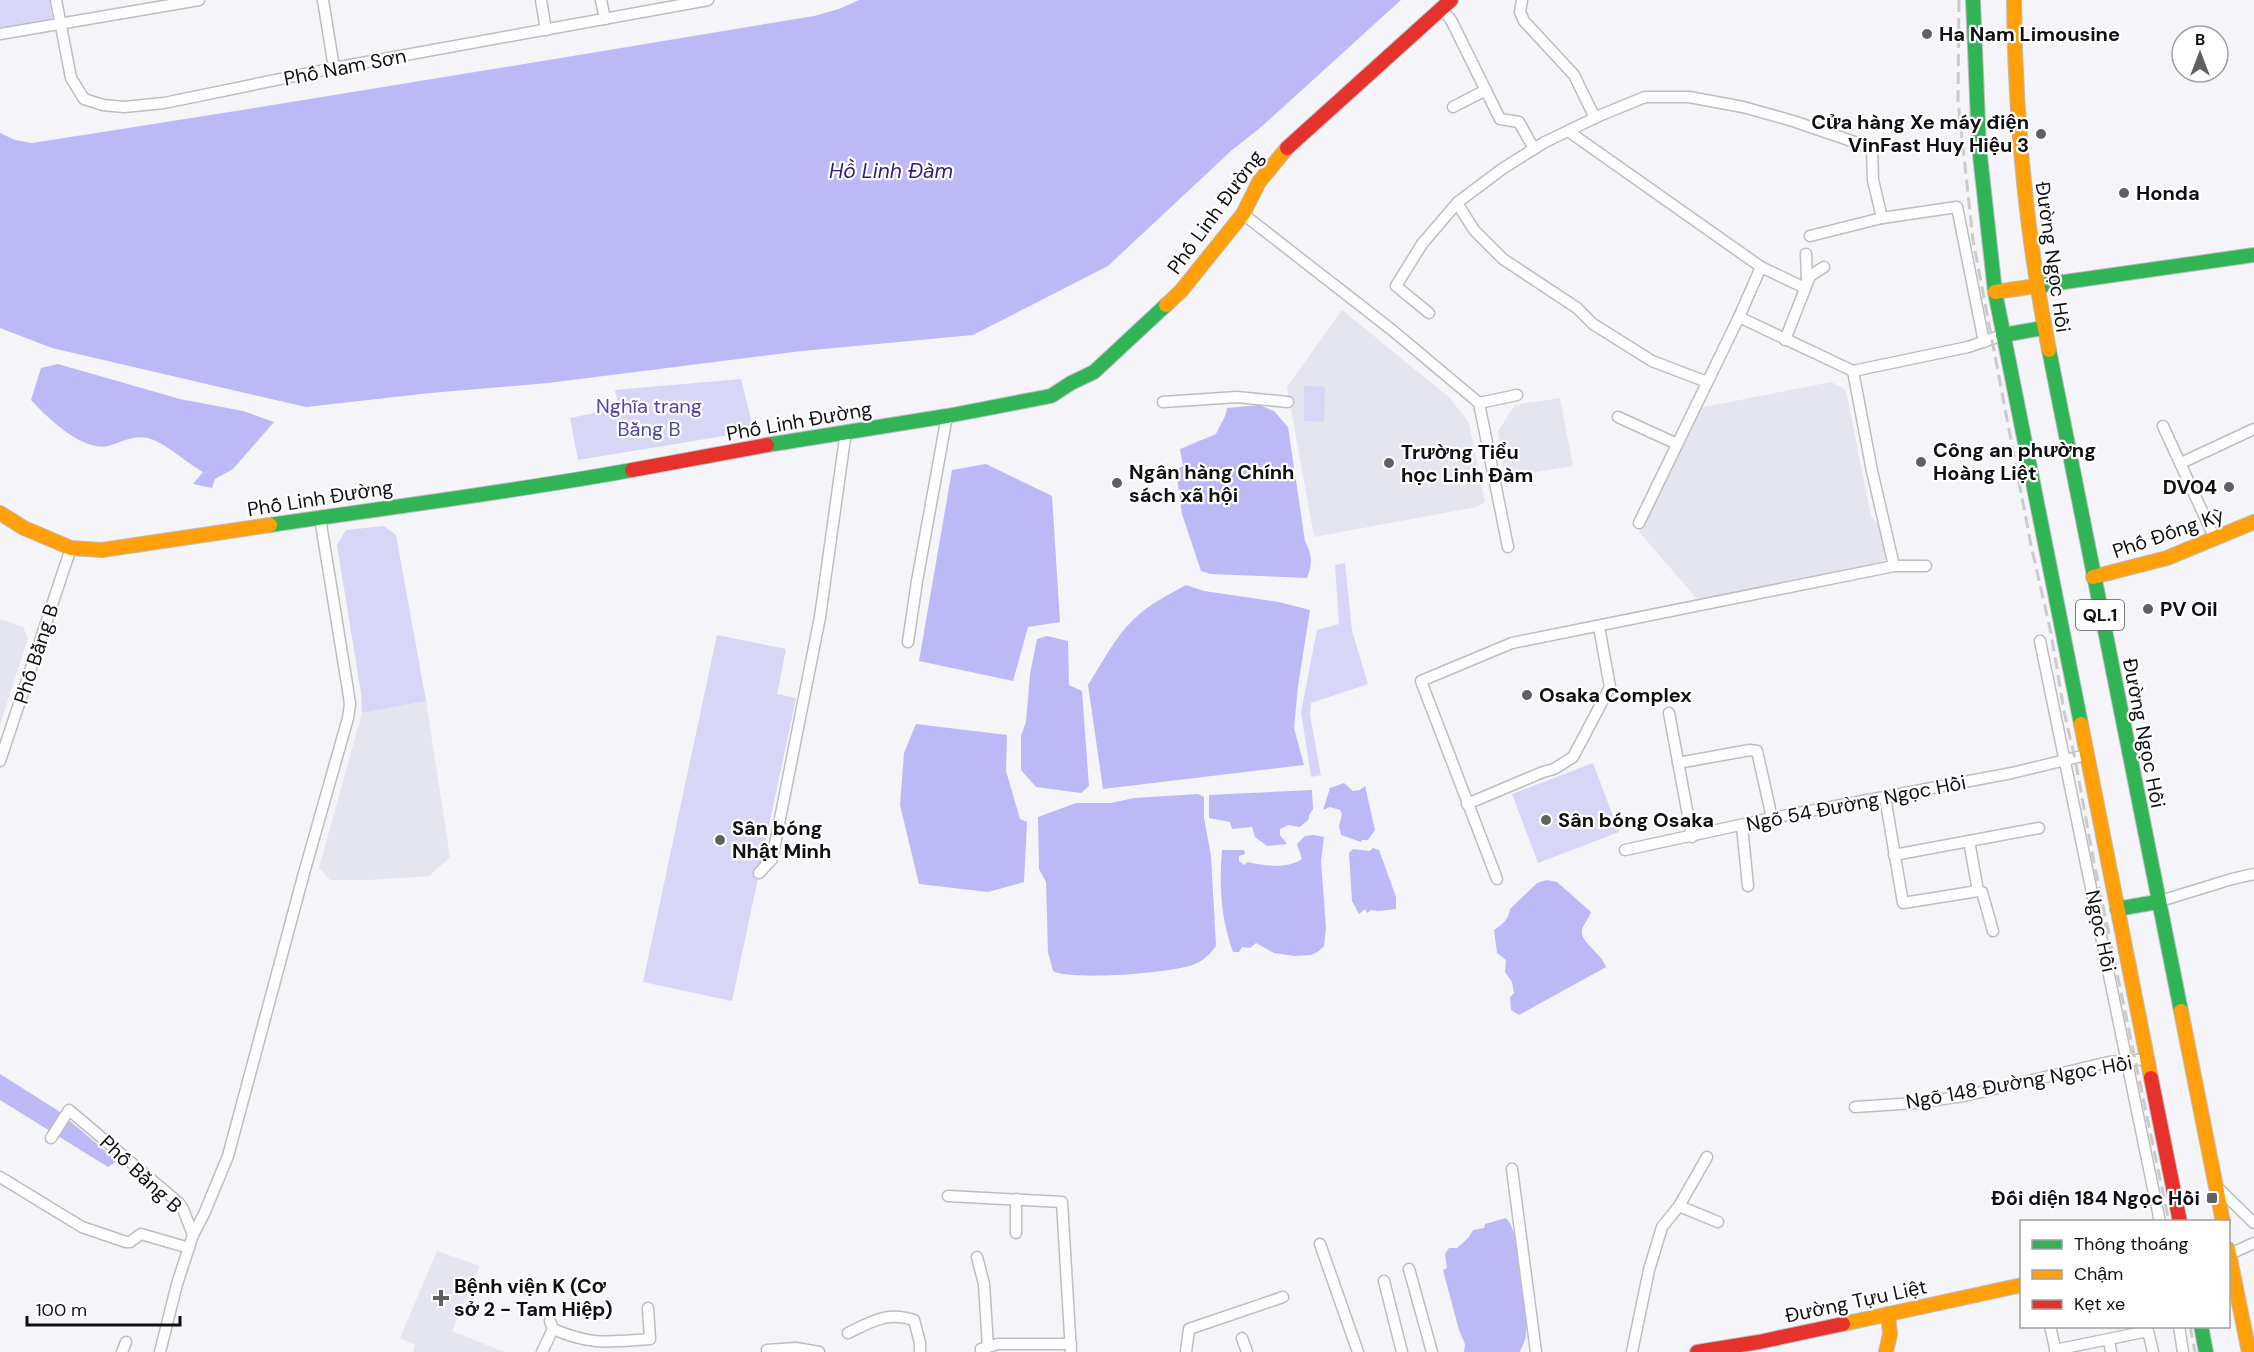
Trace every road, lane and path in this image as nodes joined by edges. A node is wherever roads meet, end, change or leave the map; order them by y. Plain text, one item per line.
1 (56, 0) edge
2 (199, 0) edge
3 (323, 0) edge
4 (541, 0) edge
5 (601, 0) edge
6 (708, 0) edge
7 (1522, 0) edge
8 (1973, 0) edge
9 (2014, 0) edge
10 (1446, 4) edge
11 (656, 5) edge
12 (605, 19) junction
13 (60, 24) junction
14 (546, 30) junction
15 (0, 34) edge
16 (334, 68) junction
17 (1486, 90) junction
18 (1454, 107) dead end
19 (1595, 118) junction
20 (1568, 131) junction
21 (1534, 148) junction
22 (1457, 203) junction
23 (1243, 214) junction
24 (1882, 219) junction
25 (1810, 236) dead end
26 (1806, 254) dead end
27 (2254, 255) edge
28 (1761, 267) junction
29 (1824, 267) dead end
30 (1808, 282) junction
31 (2036, 286) junction
32 (1995, 292) junction
33 (1429, 313) dead end
34 (1740, 314) junction
35 (2043, 328) junction
36 (2003, 335) junction
37 (1785, 340) junction
38 (1984, 342) junction
39 (1852, 371) junction
40 (1707, 382) junction
41 (1517, 396) dead end
42 (1163, 402) dead end
43 (1288, 402) dead end
44 (1479, 403) junction
45 (947, 416) junction
46 (1618, 417) dead end
47 (2163, 426) dead end
48 (2254, 429) edge
49 (846, 431) junction
50 (1677, 444) junction
51 (2181, 463) junction
52 (0, 513) edge
53 (320, 518) junction
54 (2254, 522) edge
55 (1639, 523) dead end
56 (2216, 539) junction
57 (1508, 547) dead end
58 (70, 548) junction
59 (1894, 566) junction
60 (1926, 566) dead end
61 (2093, 577) junction
62 (1599, 627) junction
63 (2040, 641) dead end
64 (908, 642) dead end
65 (1669, 713) dead end
66 (2086, 755) junction
67 (0, 761) edge
68 (2065, 761) junction
69 (1678, 763) junction
70 (1885, 797) junction
71 (1467, 804) junction
72 (1772, 818) junction
73 (1742, 826) junction
74 (2039, 828) dead end
75 (1692, 837) junction
76 (1969, 841) junction
77 (1625, 850) dead end
78 (1894, 855) junction
79 (759, 873) dead end
80 (2254, 874) edge
81 (1497, 879) dead end
82 (1748, 886) dead end
83 (1978, 891) junction
84 (2157, 903) junction
85 (2117, 909) junction
86 (1993, 931) dead end
87 (2147, 1059) junction
88 (2127, 1060) junction
89 (1855, 1107) dead end
90 (52, 1137) dead end
91 (1707, 1157) dead end
92 (1512, 1169) dead end
93 (2212, 1174) junction
94 (0, 1177) edge
95 (948, 1196) dead end
96 (1016, 1199) junction
97 (1679, 1206) junction
98 (2160, 1220) edge
99 (2180, 1220) edge
100 (2223, 1220) edge
101 (1718, 1222) dead end
102 (2254, 1223) edge
103 (1016, 1233) dead end
104 (193, 1235) junction
105 (2254, 1243) edge
106 (1320, 1244) dead end
107 (189, 1248) junction
108 (2230, 1251) edge
109 (2230, 1256) edge
110 (977, 1257) dead end
111 (1409, 1269) dead end
112 (1384, 1281) dead end
113 (2020, 1285) edge
114 (1283, 1297) dead end
115 (648, 1308) dead end
116 (1888, 1314) junction
117 (2050, 1328) edge
118 (2179, 1328) edge
119 (2201, 1328) edge
120 (849, 1333) dead end
121 (1242, 1338) dead end
122 (2109, 1340) junction
123 (1071, 1348) edge
124 (984, 1349) edge
125 (767, 1350) dead end
126 (2056, 1351) edge
127 (160, 1352) edge
128 (542, 1352) edge
129 (819, 1352) edge
130 (920, 1352) edge
131 (1186, 1352) edge
132 (1247, 1352) edge
133 (1358, 1352) edge
134 (1402, 1352) edge
135 (1432, 1352) edge
136 (1536, 1352) edge
137 (1632, 1352) edge
138 (1697, 1352) edge
139 (1886, 1352) edge
140 (2111, 1352) edge
141 (2153, 1352) edge
142 (2183, 1352) edge
143 (2206, 1352) edge
144 (2249, 1352) edge

1 - 13 street, Phố Nam Sơn
2 - 13 street
3 - 16 street
4 - 14 street
5 - 12 street
6 - 11 street, Phố Nam Sơn
7 - 19 street
8 - 32 main road, QL.1
9 - 31 main road, Đường Ngọc Hồi / QL.1
10 - 17 street
10 - 23 main road, Phố Linh Đường
11 - 12 street, Phố Nam Sơn
12 - 14 street, Phố Nam Sơn
13 - 15 street
13 - 16 street, Phố Nam Sơn
14 - 16 street, Phố Nam Sơn
17 - 18 street
17 - 21 street
19 - 20 street
19 - 24 street
20 - 21 street
20 - 28 street
21 - 22 street
22 - 33 street
22 - 40 street
23 - 44 street
23 - 45 main road, Phố Linh Đường
24 - 25 street
24 - 38 street
26 - 30 street
27 - 31 main road
28 - 30 street
28 - 34 street
29 - 30 street
30 - 37 street
31 - 32 main road
31 - 35 main road, Đường Ngọc Hồi / QL.1
32 - 36 main road, QL.1
34 - 37 street
34 - 40 street
35 - 36 main road
35 - 61 main road, Đường Ngọc Hồi / QL.1
36 - 38 street
36 - 66 main road, QL.1
37 - 39 street
38 - 39 street
39 - 59 street
40 - 50 street
41 - 44 street
42 - 43 street
44 - 57 street
45 - 49 main road, Phố Linh Đường
45 - 64 street
46 - 50 street
47 - 51 street
48 - 51 street
49 - 53 main road, Phố Linh Đường
49 - 79 street
50 - 55 street
51 - 56 street
52 - 58 main road, Phố Linh Đường
53 - 58 main road, Phố Linh Đường
53 - 104 street
54 - 56 main road, Phố Đống Kỳ
56 - 61 main road, Phố Đống Kỳ
58 - 67 street, Phố Bằng B
59 - 60 street
59 - 62 street
61 - 84 main road, Đường Ngọc Hồi / QL.1
62 - 71 street
62 - 71 street
63 - 68 street, Ngọc Hồi
65 - 69 street
66 - 68 street, Ngõ 54 Đường Ngọc Hồi
66 - 85 main road, QL.1
68 - 70 street, Ngõ 54 Đường Ngọc Hồi
68 - 88 street, Ngọc Hồi
69 - 72 street
69 - 75 street
70 - 72 street, Ngõ 54 Đường Ngọc Hồi
70 - 78 street
71 - 81 street
72 - 73 street, Ngõ 54 Đường Ngọc Hồi
73 - 75 street, Ngõ 54 Đường Ngọc Hồi
73 - 82 street
74 - 76 street
75 - 77 street, Ngõ 54 Đường Ngọc Hồi
76 - 78 street
76 - 83 street
78 - 83 street
80 - 84 street
83 - 86 street
84 - 85 main road
84 - 93 main road, Đường Ngọc Hồi / QL.1
85 - 87 main road, QL.1
87 - 88 street, Ngõ 148 Đường Ngọc Hồi
87 - 99 main road, QL.1
88 - 89 street, Ngõ 148 Đường Ngọc Hồi
88 - 98 street, Ngọc Hồi
90 - 104 street, Phố Bằng B
91 - 97 street
92 - 136 street
93 - 100 main road, Đường Ngọc Hồi / QL.1
93 - 102 street
94 - 107 street
95 - 96 street
96 - 103 street
96 - 123 street
97 - 101 street
97 - 137 street
104 - 107 street, Phố Bằng B
105 - 108 street
106 - 133 street
107 - 127 street, Phố Bằng B
109 - 144 main road
110 - 124 street
111 - 135 street
112 - 134 street
113 - 116 main road, Đường Tựu Liệt
114 - 131 street
115 - 128 street
116 - 138 main road, Đường Tựu Liệt
116 - 139 main road
117 - 126 street
118 - 142 street
119 - 143 main road
120 - 130 street
121 - 132 street
122 - 126 street
122 - 140 street
122 - 141 street
123 - 124 street
125 - 129 street

